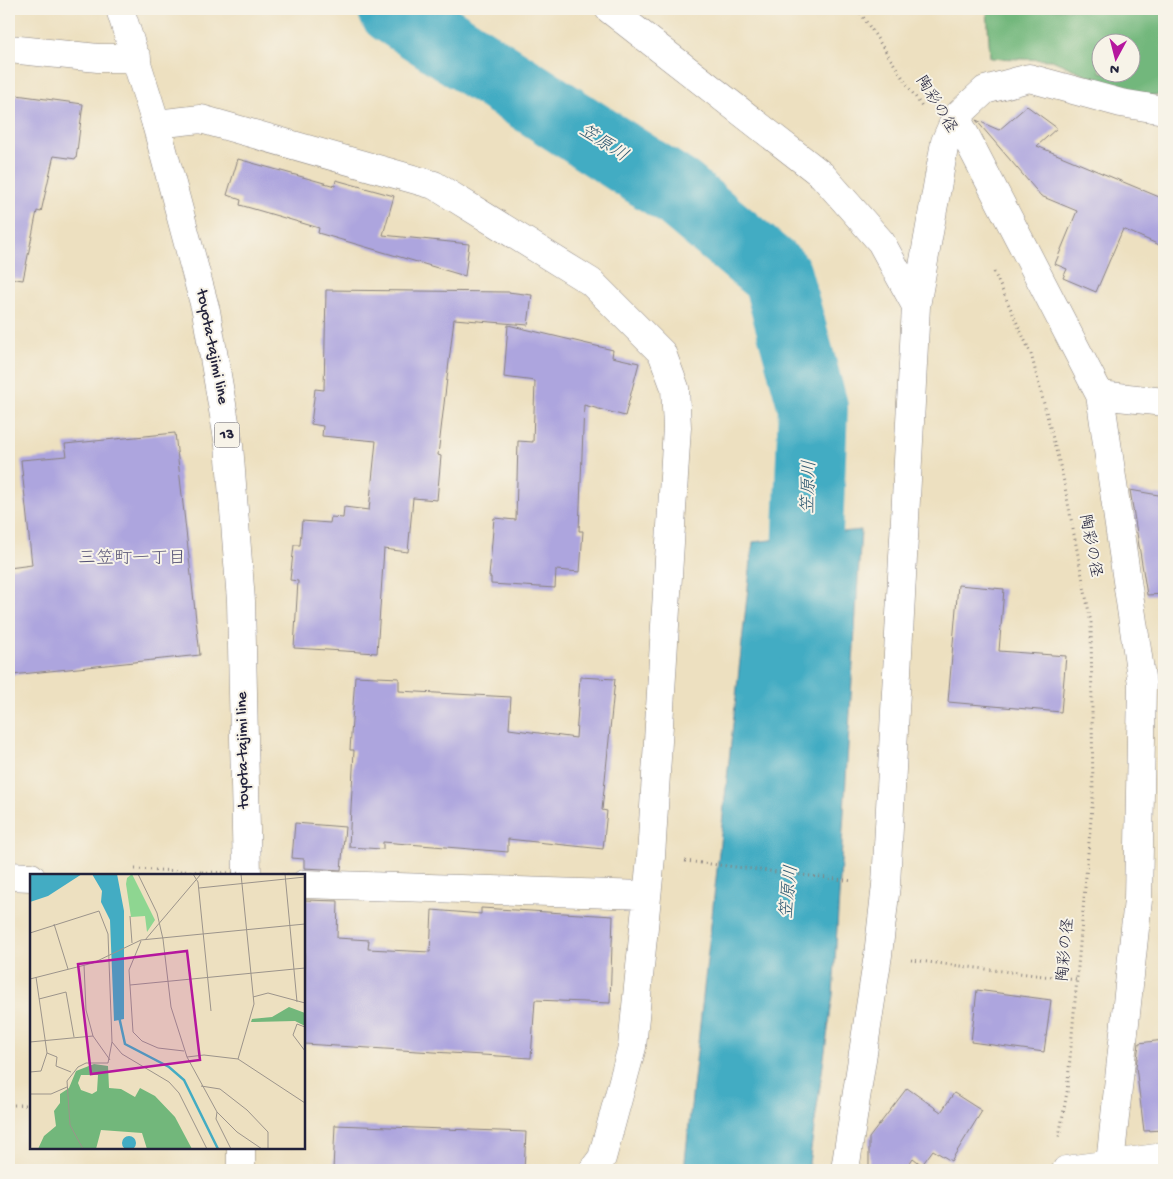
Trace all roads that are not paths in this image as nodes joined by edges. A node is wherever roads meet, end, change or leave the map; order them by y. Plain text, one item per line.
1 (120, 9) edge
2 (609, 9) edge
3 (9, 49) edge
4 (137, 58) junction
5 (1164, 110) edge
6 (956, 117) junction
7 (156, 124) junction
8 (916, 306) junction
9 (1100, 395) junction
10 (1164, 402) edge
11 (247, 874) edge
12 (9, 876) edge
13 (30, 877) edge
14 (305, 884) edge
15 (646, 895) junction
16 (242, 1149) edge
17 (1164, 1157) edge
18 (1110, 1164) junction
19 (241, 1170) edge
20 (593, 1170) edge
21 (845, 1170) edge
22 (1066, 1170) edge

1 - 4 street, toyota-tajimi line / 13
2 - 8 street
3 - 4 street
4 - 7 street, toyota-tajimi line / 13
5 - 6 street
6 - 8 street
6 - 9 street
7 - 11 street, toyota-tajimi line / 13
7 - 15 street
8 - 21 street
9 - 10 street
9 - 18 street
12 - 13 street
14 - 15 street
15 - 20 street
16 - 19 street
17 - 18 street
18 - 22 street

